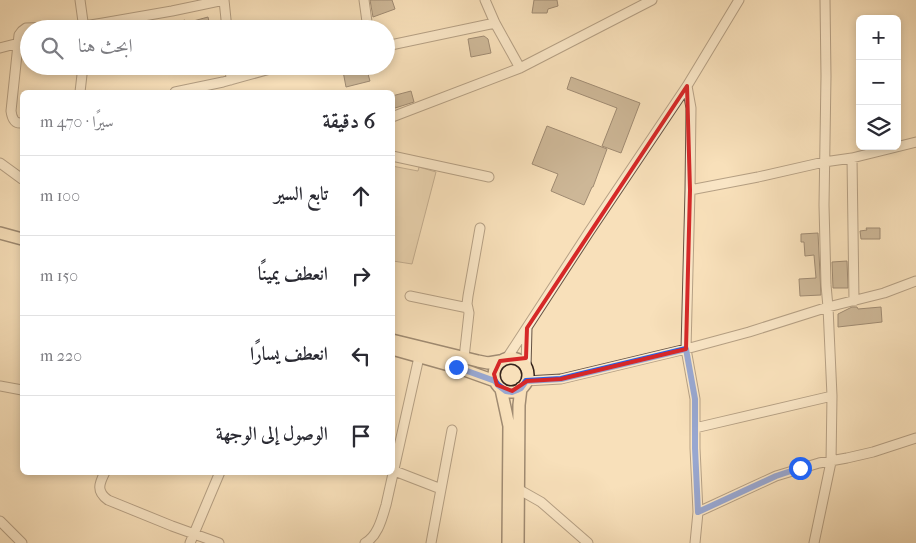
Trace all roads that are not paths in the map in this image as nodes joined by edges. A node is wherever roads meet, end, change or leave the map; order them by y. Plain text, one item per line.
1 (80, 0) edge
2 (364, 0) edge
3 (485, 0) edge
4 (652, 0) edge
5 (739, 0) edge
6 (825, 0) edge
7 (83, 20) edge
8 (125, 20) edge
9 (226, 20) edge
10 (367, 20) edge
11 (495, 23) junction
12 (20, 35) edge
13 (19, 43) junction
14 (395, 44) edge
15 (0, 48) edge
16 (520, 68) junction
17 (82, 75) edge
18 (231, 75) edge
19 (249, 75) edge
20 (231, 80) junction
21 (687, 86) junction
22 (80, 90) edge
23 (184, 90) edge
24 (395, 115) edge
25 (20, 123) edge
26 (916, 142) edge
27 (395, 157) edge
28 (852, 158) junction
29 (0, 162) edge
30 (824, 162) junction
31 (20, 177) edge
32 (489, 177) dead end
33 (690, 190) junction
34 (480, 228) dead end
35 (0, 233) edge
36 (20, 238) edge
37 (0, 240) edge
38 (20, 245) edge
39 (916, 281) edge
40 (410, 296) dead end
41 (854, 301) junction
42 (468, 308) junction
43 (828, 308) junction
44 (527, 328) junction
45 (395, 341) edge
46 (686, 349) junction
47 (395, 350) edge
48 (419, 357) junction
49 (464, 358) junction
50 (504, 360) junction
51 (526, 368) junction
52 (524, 384) junction
53 (498, 385) junction
54 (0, 386) edge
55 (20, 390) edge
56 (832, 396) junction
57 (695, 428) junction
58 (452, 430) dead end
59 (916, 438) edge
60 (395, 461) edge
61 (831, 462) junction
62 (395, 471) edge
63 (103, 475) edge
64 (219, 475) edge
65 (392, 475) edge
66 (441, 489) junction
67 (518, 489) junction
68 (698, 512) junction
69 (0, 521) edge
70 (192, 539) edge
71 (22, 543) edge
72 (219, 543) edge
73 (365, 543) edge
74 (431, 543) edge
75 (508, 543) edge
76 (518, 543) edge
77 (587, 543) edge
78 (695, 543) edge
79 (814, 543) edge

1 - 7 street
2 - 10 street
3 - 11 street
4 - 16 street
5 - 21 street
6 - 30 street
8 - 9 street
11 - 14 street
11 - 16 street
12 - 13 street
13 - 15 street
13 - 25 street
16 - 24 street
17 - 22 street
18 - 20 street
19 - 20 street
20 - 23 street
21 - 33 street
21 - 44 street
26 - 28 street
27 - 32 street
28 - 30 street
28 - 41 street
29 - 31 street
30 - 33 street
30 - 43 street
33 - 46 street
34 - 42 street
35 - 36 main road
37 - 38 main road
39 - 41 street
40 - 42 street
41 - 43 street
42 - 49 street
43 - 46 street
43 - 56 street
44 - 50 street
44 - 51 street
45 - 49 main road
46 - 52 street
46 - 57 street
47 - 48 main road
48 - 53 main road
48 - 60 street
49 - 50 main road
50 - 51 main road
50 - 53 main road
51 - 52 main road
52 - 53 main road
52 - 67 main road
53 - 75 main road
54 - 55 street
56 - 57 street
56 - 61 street
57 - 68 street
58 - 66 street
59 - 61 street
61 - 68 street
61 - 79 street
62 - 66 street
63 - 70 street
64 - 70 street
65 - 73 street
66 - 74 street
67 - 76 main road
67 - 77 street
68 - 78 street
69 - 71 street
70 - 72 street

